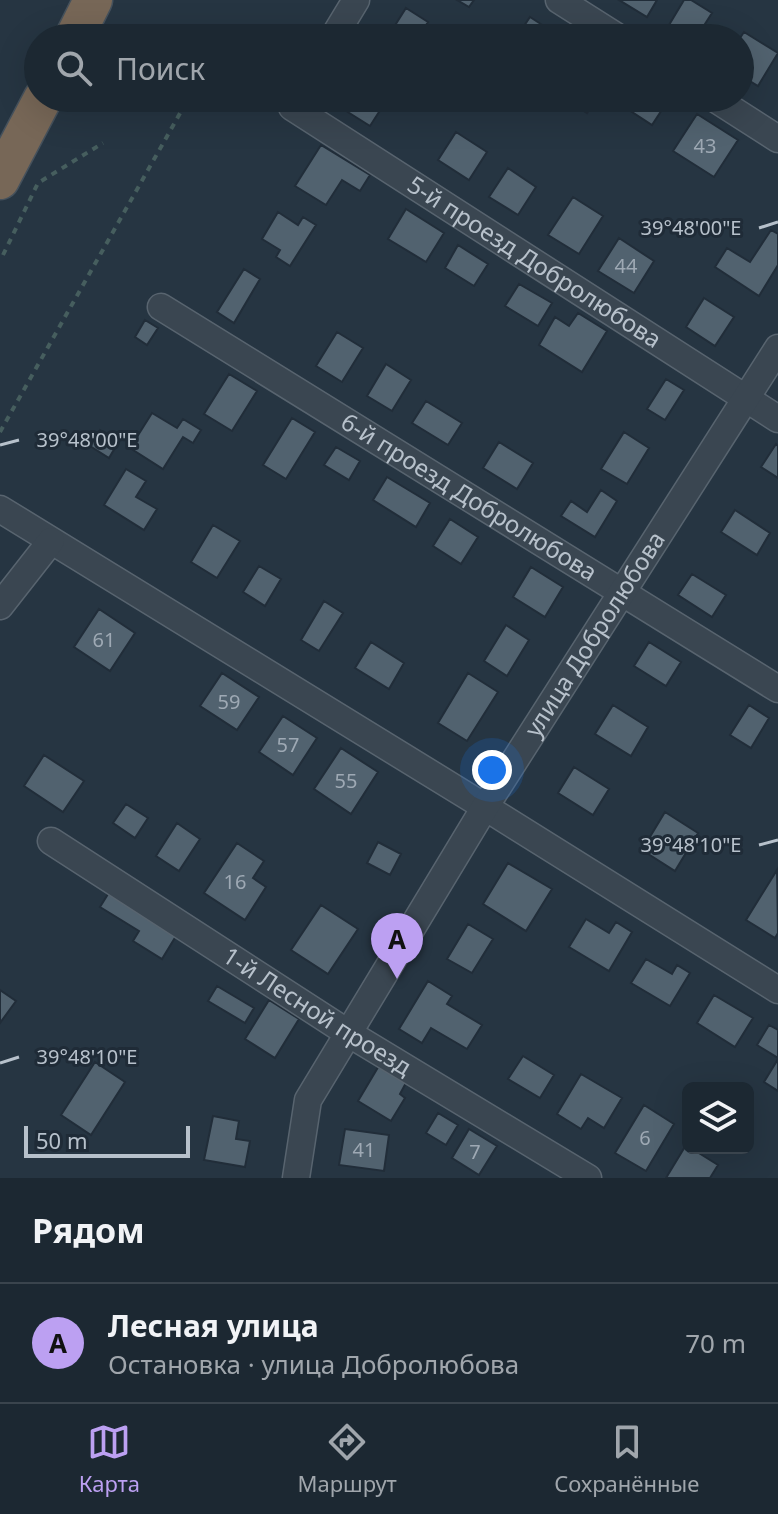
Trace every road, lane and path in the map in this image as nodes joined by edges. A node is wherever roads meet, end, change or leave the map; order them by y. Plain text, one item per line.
1 (93, 0) edge
2 (356, 0) edge
3 (559, 0) edge
4 (81, 24) edge
5 (341, 24) edge
6 (597, 24) edge
7 (36, 112) edge
8 (181, 112) edge
9 (310, 112) edge
10 (736, 112) edge
11 (778, 139) edge
12 (103, 143) dead end
13 (0, 180) edge
14 (3, 255) dead end
15 (161, 307) dead end
16 (778, 348) edge
17 (746, 398) junction
18 (778, 419) edge
19 (0, 432) edge
20 (0, 509) edge
21 (51, 541) junction
22 (623, 591) junction
23 (0, 606) edge
24 (778, 689) edge
25 (485, 807) junction
26 (51, 841) dead end
27 (778, 990) edge
28 (348, 1033) junction
29 (296, 1178) edge
30 (588, 1178) edge

1 - 4 highway
2 - 5 street
3 - 6 street
7 - 13 highway
8 - 19 path
9 - 17 street, 5-й проезд Добролюбова
10 - 11 street
12 - 14 path
15 - 22 street, 6-й проезд Добролюбова
16 - 17 street, улица Добролюбова
17 - 18 street, 5-й проезд Добролюбова
17 - 22 street, улица Добролюбова
20 - 21 street
21 - 23 street
21 - 25 street
22 - 24 street, 6-й проезд Добролюбова
22 - 25 street, улица Добролюбова
25 - 27 street
25 - 28 street, улица Добролюбова
26 - 28 street, 1-й Лесной проезд
28 - 29 street, улица Добролюбова
28 - 30 street, 1-й Лесной проезд

